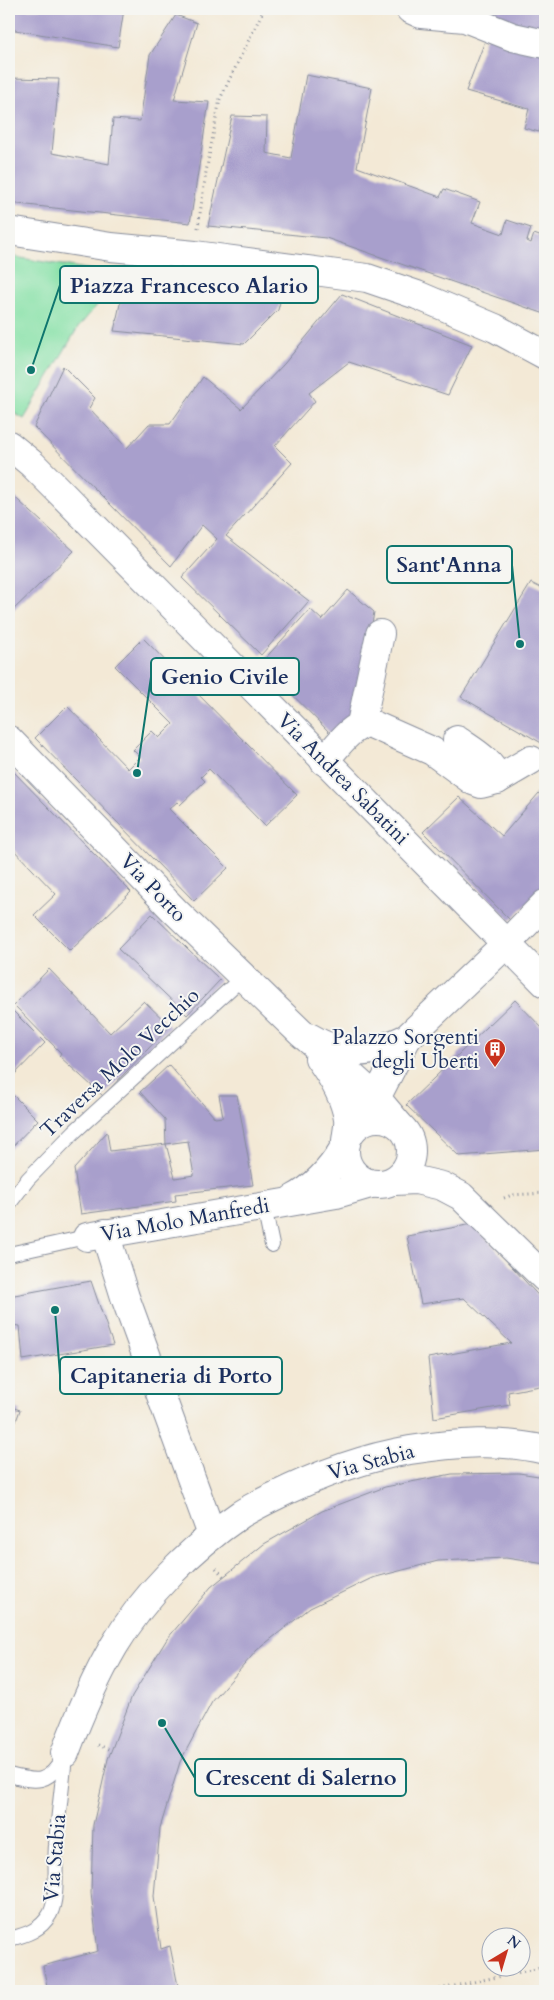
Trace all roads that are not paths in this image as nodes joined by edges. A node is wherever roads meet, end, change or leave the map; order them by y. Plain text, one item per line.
1 (410, 9) edge
2 (545, 44) edge
3 (9, 231) edge
4 (545, 355) edge
5 (9, 445) edge
6 (380, 634) dead end
7 (361, 724) junction
8 (9, 740) edge
9 (457, 740) dead end
10 (531, 760) dead end
11 (324, 761) junction
12 (497, 780) junction
13 (545, 904) edge
14 (506, 944) junction
15 (243, 977) junction
16 (545, 984) edge
17 (301, 1033) junction
18 (407, 1038) junction
19 (376, 1098) junction
20 (398, 1124) junction
21 (348, 1139) junction
22 (382, 1182) junction
23 (9, 1204) edge
24 (274, 1205) junction
25 (95, 1235) junction
26 (272, 1245) dead end
27 (9, 1254) edge
28 (545, 1278) edge
29 (545, 1450) edge
30 (212, 1535) junction
31 (65, 1753) junction
32 (9, 1774) edge
33 (9, 1939) edge

1 - 2 main road
3 - 4 main road
5 - 11 main road, Via Andrea Sabatini
6 - 7 main road
7 - 11 main road
7 - 12 main road
8 - 15 main road, Via Porto
9 - 12 main road
10 - 12 main road
11 - 14 main road, Via Andrea Sabatini
13 - 14 main road
14 - 16 main road, Via Andrea Sabatini
14 - 18 main road
15 - 17 main road, Via Porto
15 - 23 lane, Traversa Molo Vecchio
17 - 18 main road
17 - 19 main road, Via Porto
17 - 21 main road, Via Porto
18 - 19 main road, Via Molo Manfredi
19 - 20 main road, Via Porto
19 - 21 main road, Via Molo Manfredi
20 - 21 main road
20 - 22 main road
21 - 22 main road
21 - 24 main road, Via Molo Manfredi
22 - 24 main road, Via Molo Manfredi
22 - 28 main road, Via Molo Manfredi
24 - 25 main road, Via Molo Manfredi
24 - 26 lane
25 - 27 lane
25 - 30 main road
29 - 30 main road, Via Stabia
30 - 31 main road, Via Stabia
31 - 32 lane, Via Stabia
31 - 33 lane, Via Stabia

